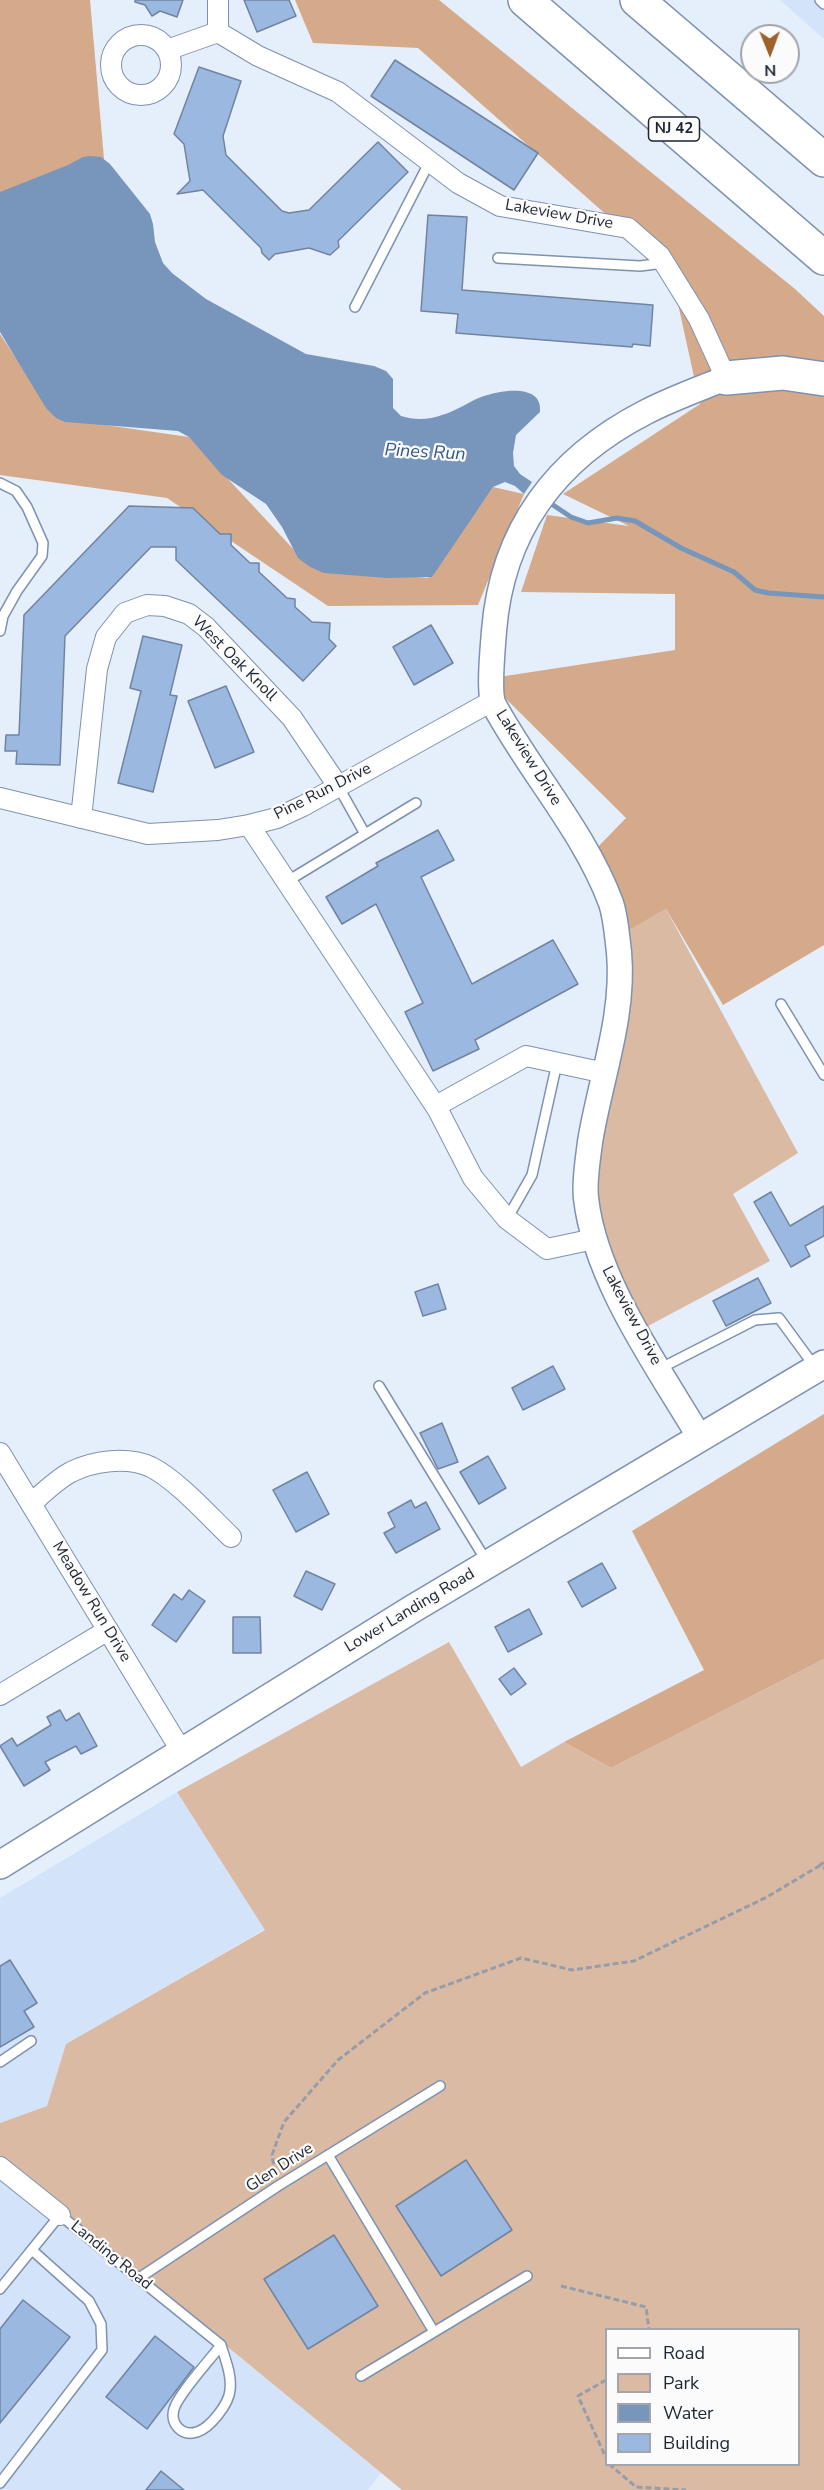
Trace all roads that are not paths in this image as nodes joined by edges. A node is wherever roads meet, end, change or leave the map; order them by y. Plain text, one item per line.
1 (218, 0) edge
2 (525, 0) edge
3 (637, 0) edge
4 (820, 0) edge
5 (824, 4) edge
6 (218, 32) junction
7 (167, 50) dead end
8 (824, 160) edge
9 (430, 161) junction
10 (498, 258) dead end
11 (824, 258) edge
12 (664, 263) junction
13 (355, 307) dead end
14 (726, 378) junction
15 (824, 379) edge
16 (0, 483) edge
17 (0, 631) edge
18 (492, 701) junction
19 (338, 786) junction
20 (0, 798) edge
21 (416, 803) dead end
22 (81, 818) junction
23 (249, 825) junction
24 (365, 834) junction
25 (286, 882) junction
26 (781, 1004) dead end
27 (556, 1063) junction
28 (605, 1073) junction
29 (824, 1075) edge
30 (436, 1106) junction
31 (507, 1219) junction
32 (594, 1239) junction
33 (820, 1366) edge
34 (659, 1369) junction
35 (379, 1386) dead end
36 (700, 1438) junction
37 (0, 1453) edge
38 (31, 1504) junction
39 (231, 1537) dead end
40 (488, 1564) junction
41 (108, 1630) junction
42 (0, 1695) edge
43 (182, 1752) junction
44 (0, 1865) edge
45 (31, 2042) dead end
46 (0, 2062) edge
47 (440, 2086) dead end
48 (328, 2155) junction
49 (0, 2167) edge
50 (60, 2215) junction
51 (32, 2250) junction
52 (527, 2276) dead end
53 (139, 2278) junction
54 (0, 2289) edge
55 (434, 2332) junction
56 (221, 2345) junction
57 (361, 2376) dead end
58 (0, 2483) edge

1 - 6 street
2 - 11 highway, NJ 42
3 - 8 highway
4 - 5 lane
6 - 7 street
6 - 9 street, Lakeview Drive
9 - 12 street, Lakeview Drive
9 - 13 lane
10 - 12 lane
12 - 14 street, Lakeview Drive
14 - 15 highway
14 - 18 street, Lakeview Drive
16 - 17 lane
18 - 19 street, Pine Run Drive
18 - 28 street, Lakeview Drive
19 - 22 street, West Oak Knoll
19 - 23 street, Pine Run Drive
19 - 24 lane
20 - 22 street, Pine Run Drive
21 - 24 lane
22 - 23 street, Pine Run Drive
23 - 25 street
24 - 25 lane
25 - 30 street
26 - 29 lane
27 - 28 street
27 - 30 street
27 - 31 lane
28 - 32 street, Lakeview Drive
30 - 31 street
31 - 32 street
32 - 34 street, Lakeview Drive
33 - 34 lane
33 - 36 main road, Lower Landing Road
34 - 36 street, Lakeview Drive
35 - 40 lane
36 - 40 main road, Lower Landing Road
37 - 38 street, Meadow Run Drive
38 - 39 street
38 - 41 street, Meadow Run Drive
40 - 43 main road, Lower Landing Road
41 - 42 street
41 - 43 street, Meadow Run Drive
43 - 44 main road, Lower Landing Road
45 - 46 lane
47 - 48 lane, Glen Drive
48 - 53 lane, Glen Drive
48 - 55 lane
49 - 50 street, Landing Road
50 - 51 lane
50 - 53 lane, Landing Road
51 - 54 lane
51 - 58 lane
52 - 55 lane
53 - 56 lane, Landing Road
55 - 57 lane
56 - 56 lane

